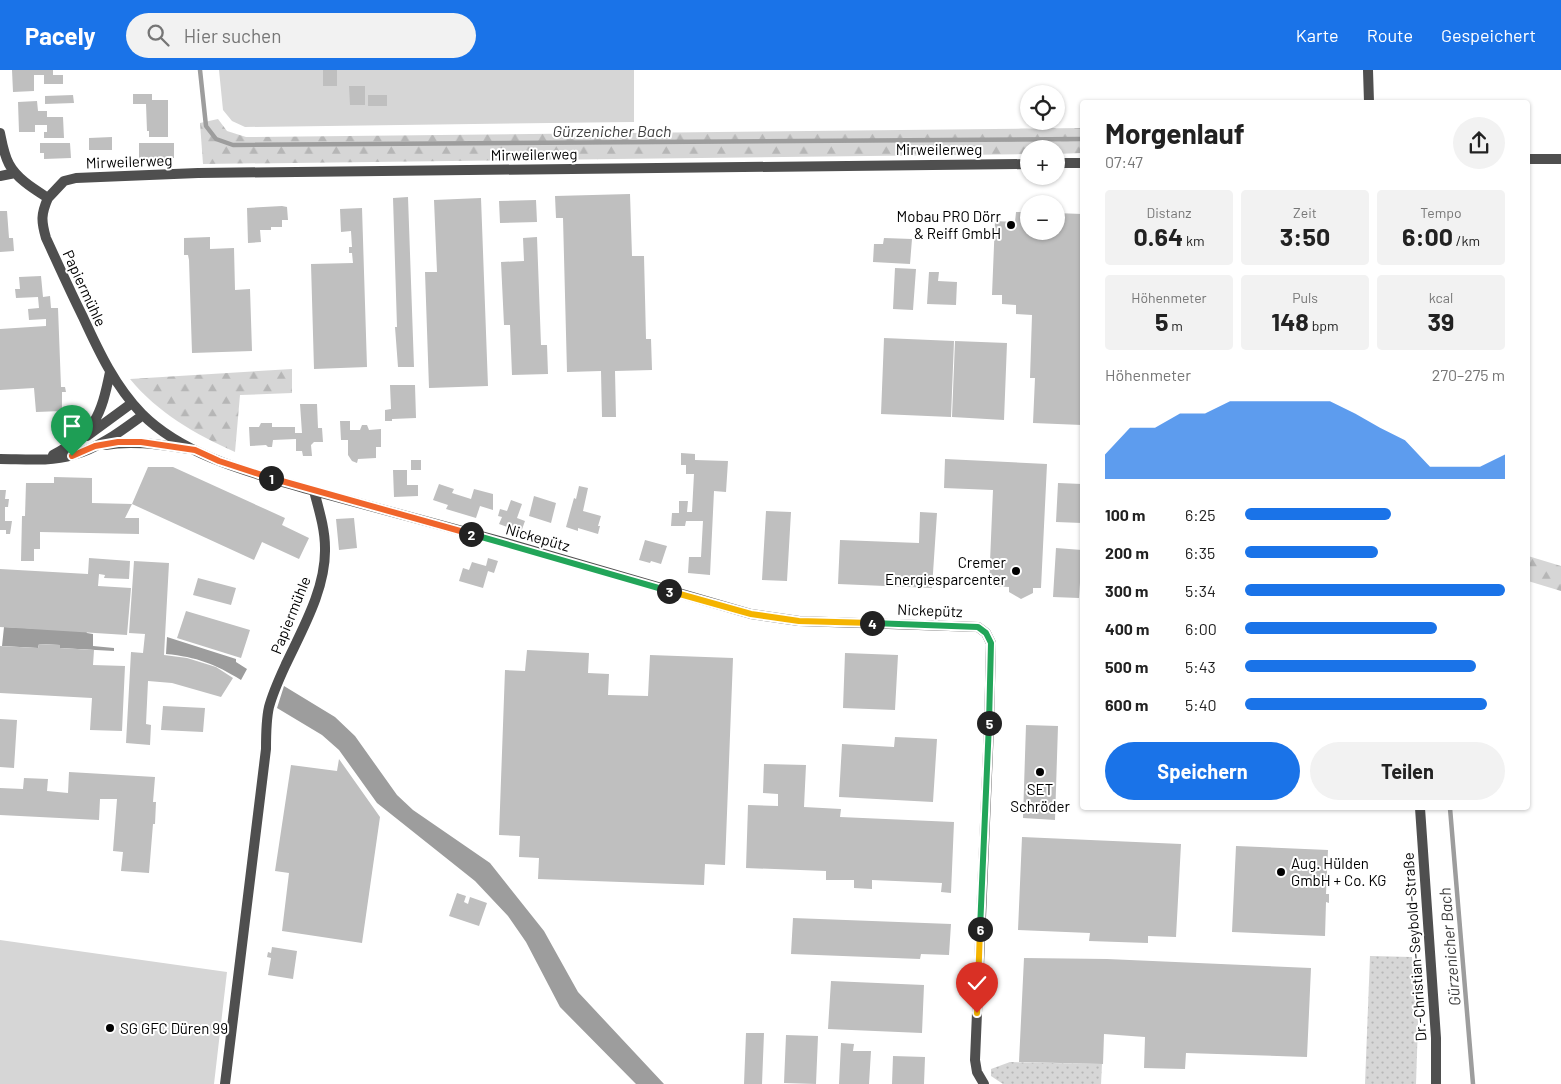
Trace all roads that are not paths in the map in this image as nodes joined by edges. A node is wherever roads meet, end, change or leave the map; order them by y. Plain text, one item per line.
1 (1368, 70) edge
2 (1369, 100) edge
3 (0, 133) edge
4 (1561, 158) edge
5 (1530, 159) edge
6 (1065, 163) edge
7 (1080, 163) edge
8 (1020, 164) edge
9 (15, 173) junction
10 (0, 176) edge
11 (48, 198) junction
12 (110, 372) junction
13 (132, 403) junction
14 (143, 415) junction
15 (72, 445) junction
16 (95, 446) junction
17 (195, 450) junction
18 (46, 458) junction
19 (0, 459) edge
20 (314, 491) junction
21 (1420, 810) edge
22 (226, 1084) edge
23 (984, 1084) edge
24 (1436, 1084) edge

1 - 2 street
3 - 9 street
4 - 5 street
6 - 7 street
8 - 11 street, Mirweilerweg
9 - 10 street
9 - 11 street
11 - 12 street, Papiermühle
12 - 13 street, Papiermühle
12 - 15 street
13 - 14 street, Papiermühle
13 - 15 street
14 - 16 street
14 - 17 street, Papiermühle
15 - 18 street
16 - 17 street
16 - 18 street
17 - 20 street, Papiermühle
18 - 19 street
20 - 22 street, Papiermühle
20 - 23 street, Nickepütz
21 - 24 street, Dr.-Christian-Seybold-Straße

